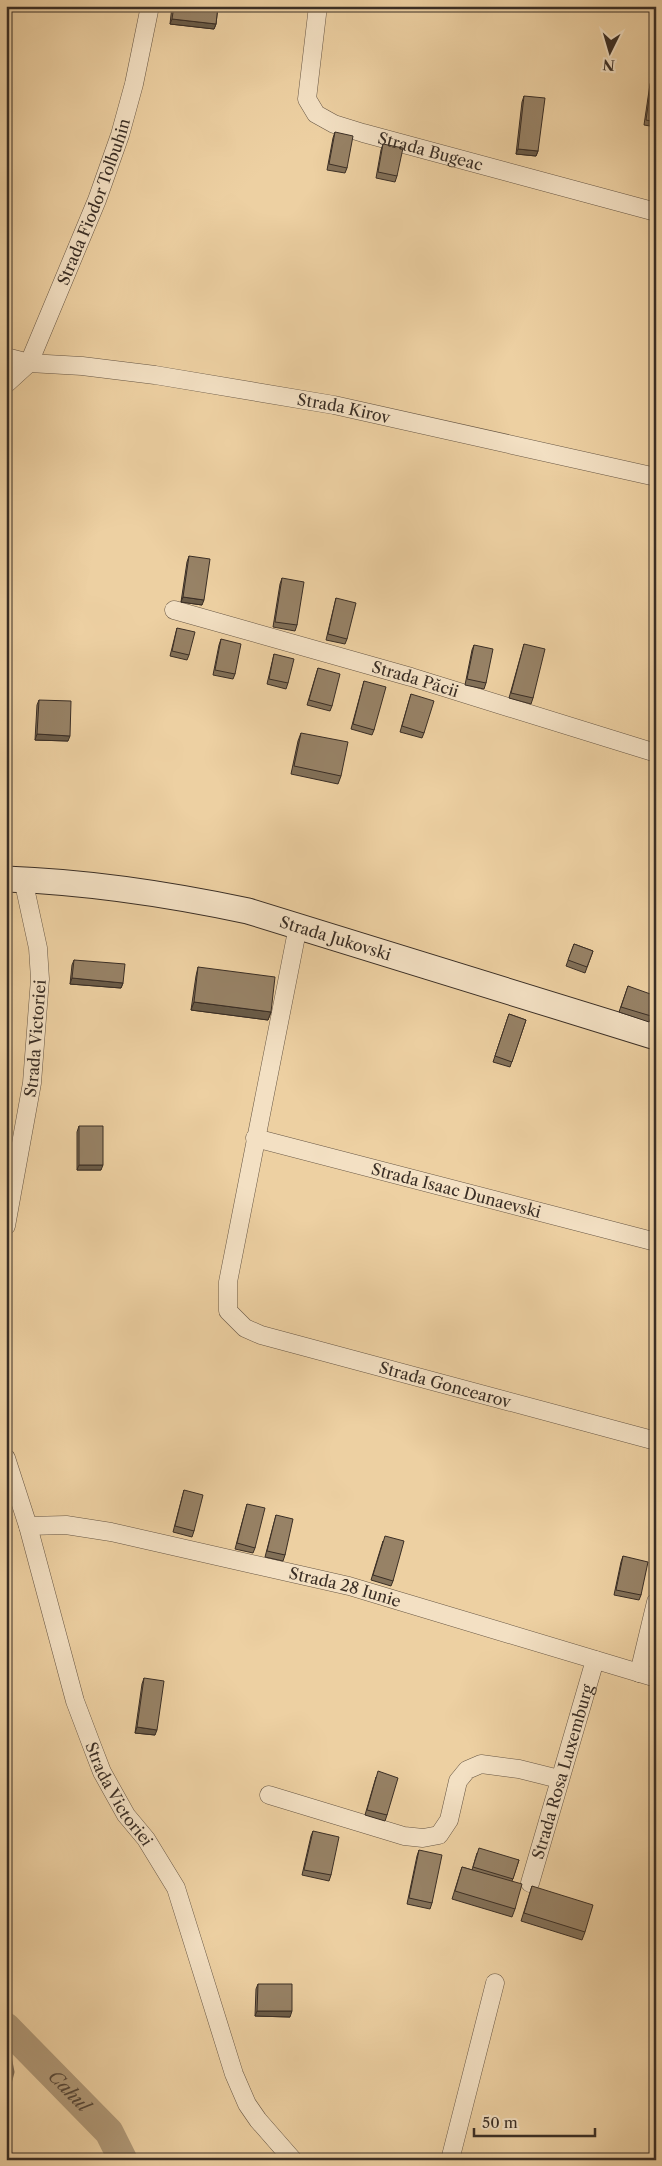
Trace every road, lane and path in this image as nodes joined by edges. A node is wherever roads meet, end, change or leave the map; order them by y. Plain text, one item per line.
1 (150, 6) edge
2 (318, 6) edge
3 (656, 212) edge
4 (6, 357) edge
5 (28, 364) junction
6 (6, 384) edge
7 (656, 477) edge
8 (174, 610) dead end
9 (656, 753) edge
10 (15, 879) edge
11 (298, 926) junction
12 (656, 1038) edge
13 (255, 1138) junction
14 (6, 1226) edge
15 (656, 1242) edge
16 (656, 1441) edge
17 (6, 1458) edge
18 (28, 1526) junction
19 (656, 1602) edge
20 (595, 1660) junction
21 (638, 1673) junction
22 (656, 1678) edge
23 (559, 1779) junction
24 (269, 1795) dead end
25 (530, 1883) dead end
26 (495, 1983) dead end
27 (293, 2160) edge
28 (450, 2160) edge

1 - 5 street, Strada Fiodor Tolbuhin
2 - 3 street, Strada Bugeac
4 - 5 street, Strada Kirov
5 - 6 street, Strada Fiodor Tolbuhin
5 - 7 street, Strada Kirov
8 - 9 street, Strada Păcii
10 - 11 main road, Strada Jukovski
10 - 14 street, Strada Victoriei
11 - 12 main road, Strada Jukovski
11 - 13 street
13 - 15 street, Strada Isaac Dunaevski
13 - 16 street, Strada Goncearov
17 - 18 street, Strada Victoriei
18 - 20 street, Strada 28 Iunie
18 - 27 street, Strada Victoriei
19 - 21 street
20 - 21 street, Strada 28 Iunie
20 - 23 street, Strada Rosa Luxemburg
21 - 22 street, Strada 28 Iunie
23 - 24 street
23 - 25 street, Strada Rosa Luxemburg
26 - 28 street

